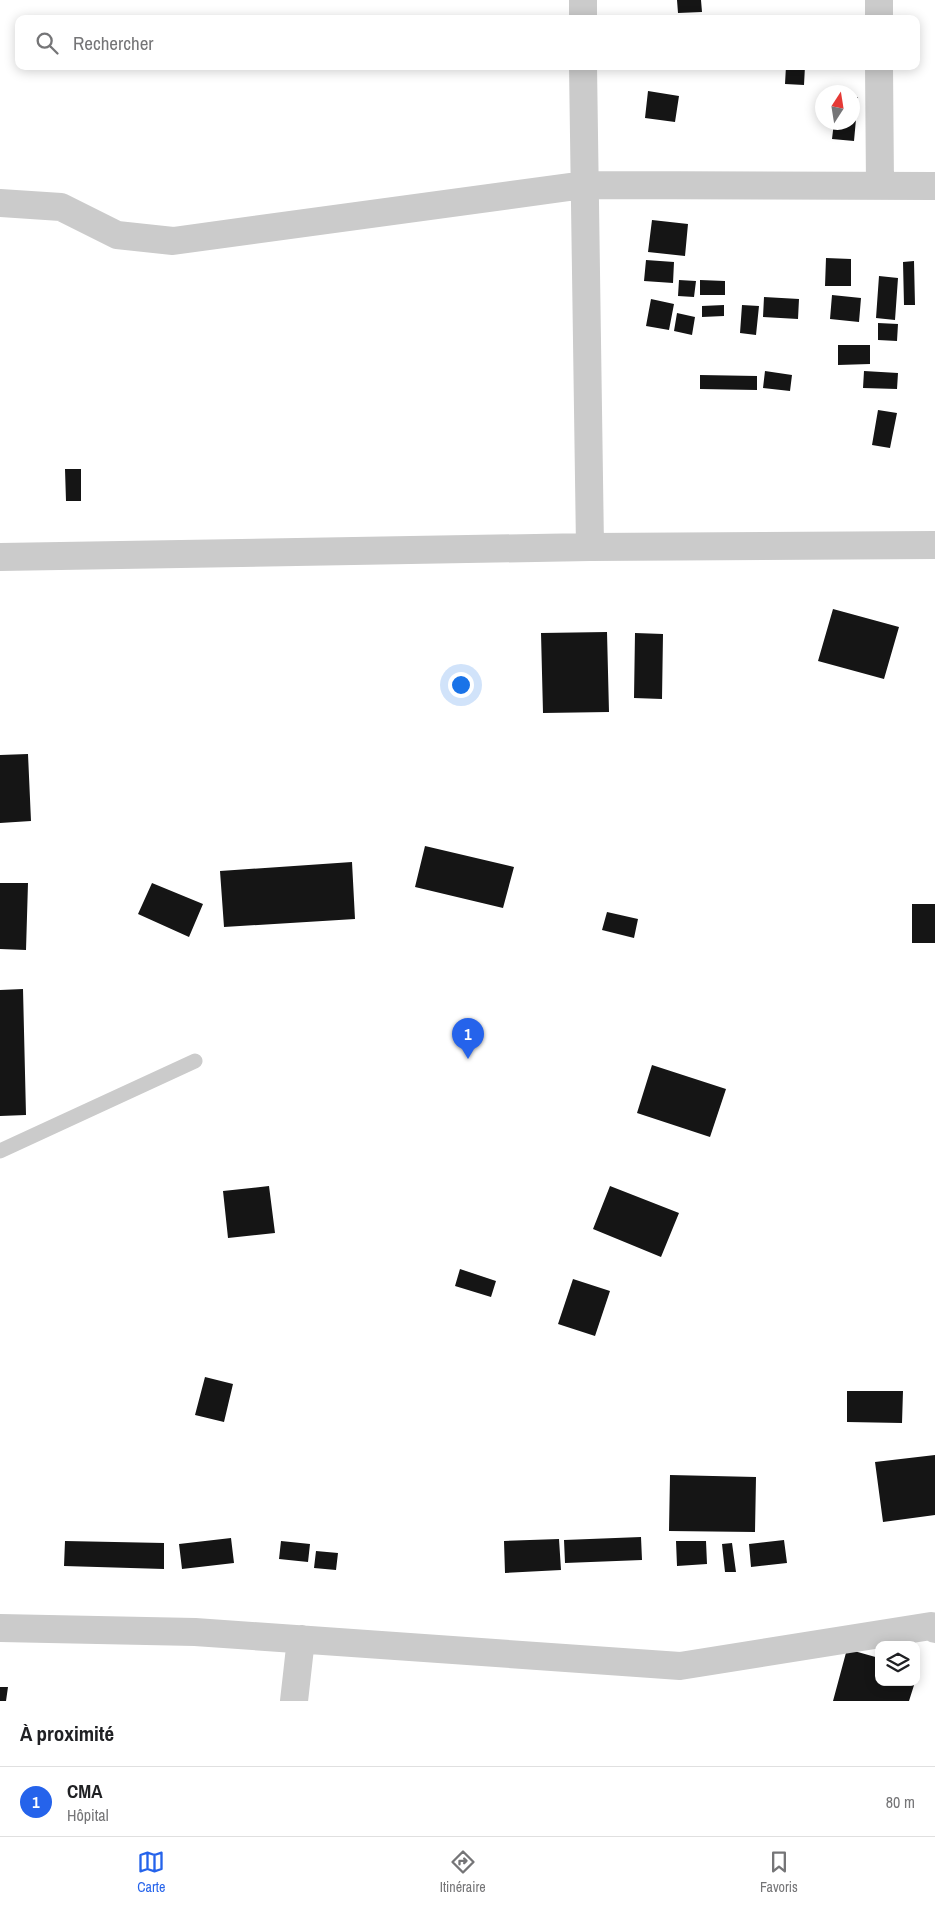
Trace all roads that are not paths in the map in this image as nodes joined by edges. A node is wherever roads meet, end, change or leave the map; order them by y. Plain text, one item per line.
1 (583, 0) edge
2 (879, 0) edge
3 (583, 15) edge
4 (879, 15) edge
5 (583, 70) edge
6 (879, 70) edge
7 (584, 185) junction
8 (880, 185) junction
9 (935, 186) edge
10 (0, 203) edge
11 (935, 545) edge
12 (590, 547) junction
13 (0, 557) edge
14 (195, 1061) dead end
15 (0, 1151) edge
16 (934, 1626) edge
17 (0, 1628) edge
18 (301, 1640) junction
19 (294, 1701) edge

1 - 3 street
2 - 4 street
5 - 7 street
6 - 8 street
7 - 8 street
7 - 10 street
7 - 12 street
8 - 9 street
11 - 12 street
12 - 13 street
14 - 15 lane
16 - 18 street
17 - 18 street
18 - 19 street

